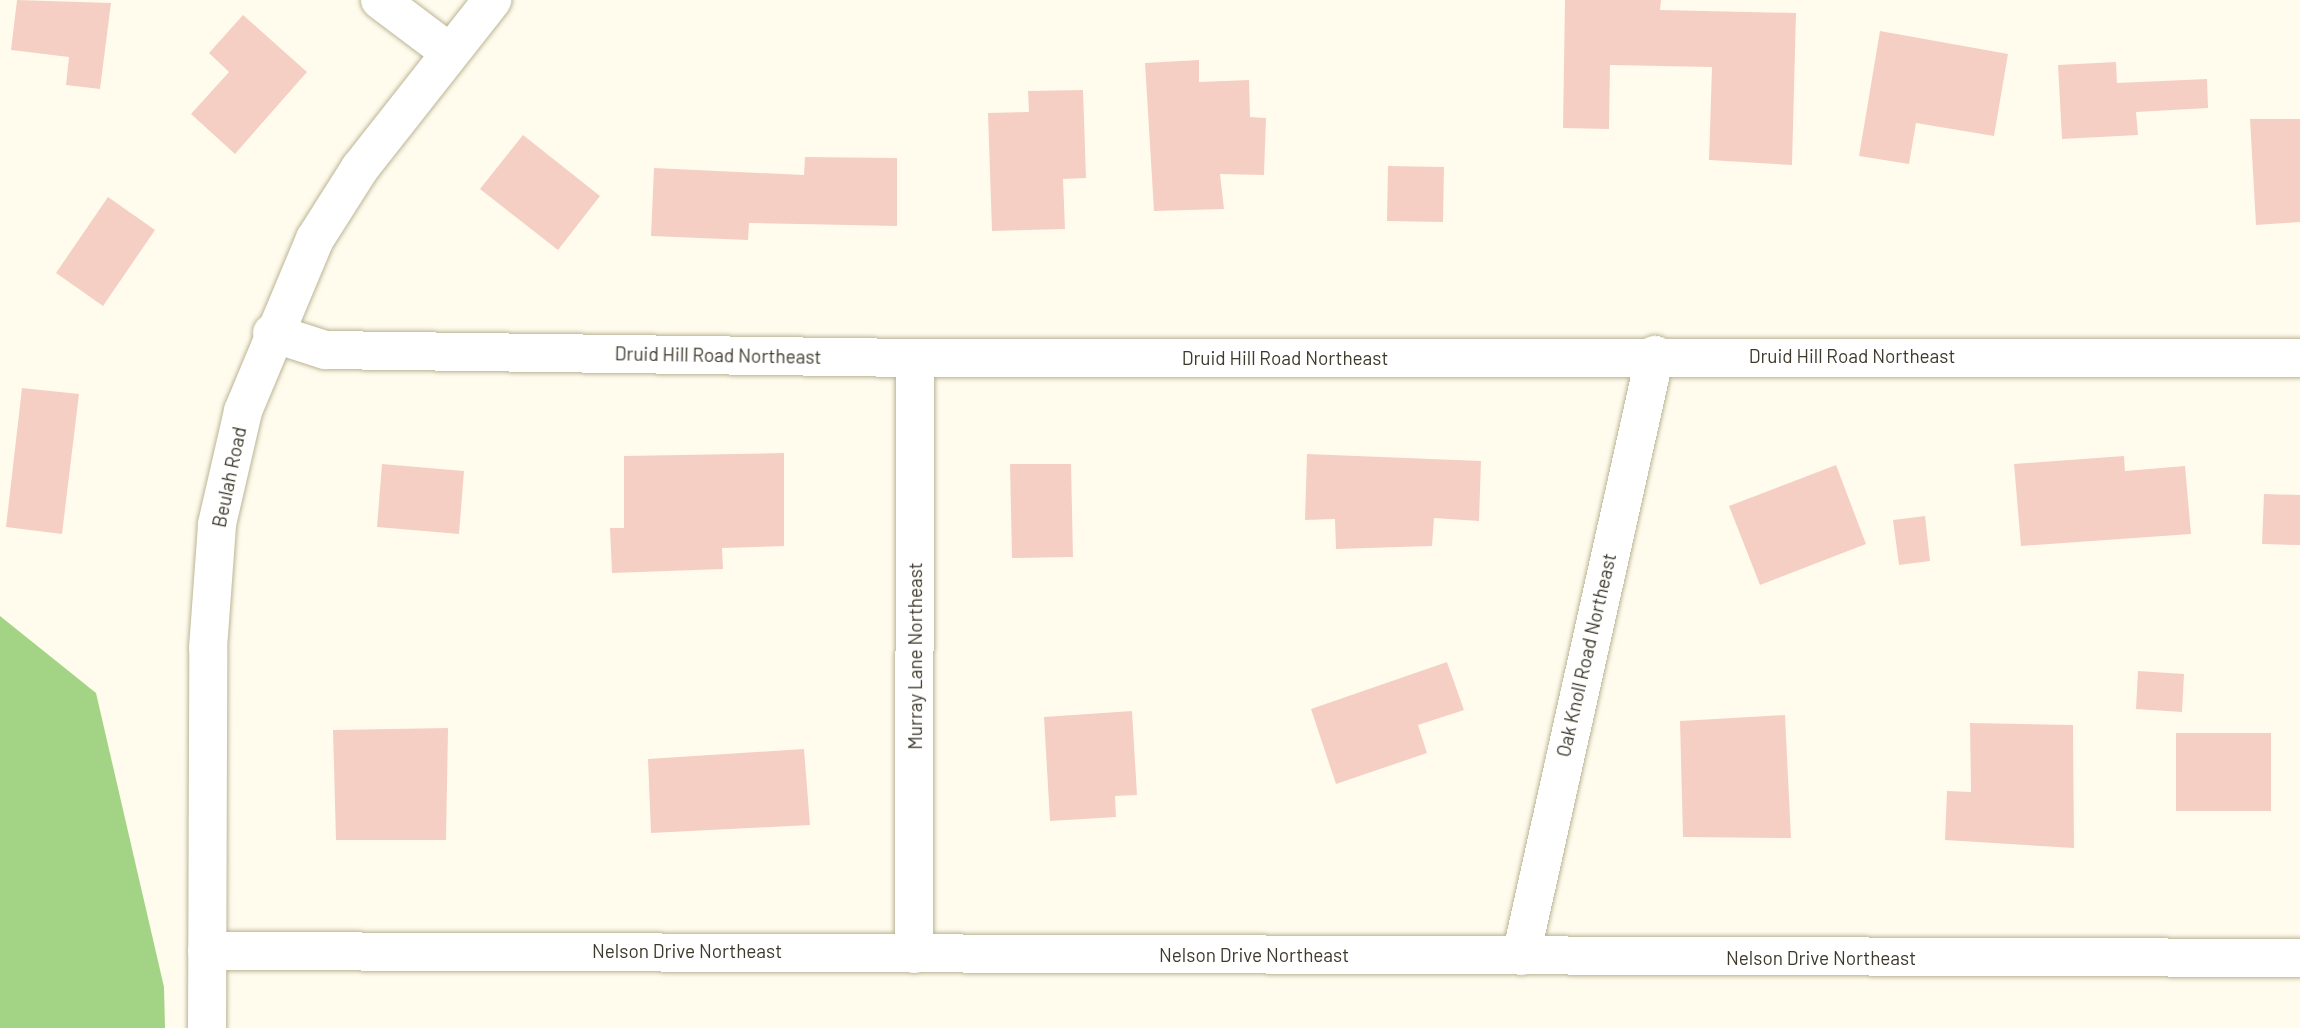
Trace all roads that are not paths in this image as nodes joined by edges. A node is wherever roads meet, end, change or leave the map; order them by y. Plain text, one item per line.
1 (380, 0) edge
2 (492, 0) edge
3 (449, 52) junction
4 (272, 332) junction
5 (1654, 355) junction
6 (915, 358) junction
7 (2300, 358) edge
8 (207, 951) junction
9 (915, 954) junction
10 (1521, 956) junction
11 (2300, 958) edge
12 (207, 1028) edge

1 - 3 street
2 - 3 street, Beulah Road
3 - 4 street, Beulah Road
4 - 6 street, Druid Hill Road Northeast
4 - 8 street, Beulah Road
5 - 6 street, Druid Hill Road Northeast
5 - 7 street, Druid Hill Road Northeast
5 - 10 street, Oak Knoll Road Northeast
6 - 9 street, Murray Lane Northeast
8 - 9 street, Nelson Drive Northeast
8 - 12 street, Beulah Road
9 - 10 street, Nelson Drive Northeast
10 - 11 street, Nelson Drive Northeast

